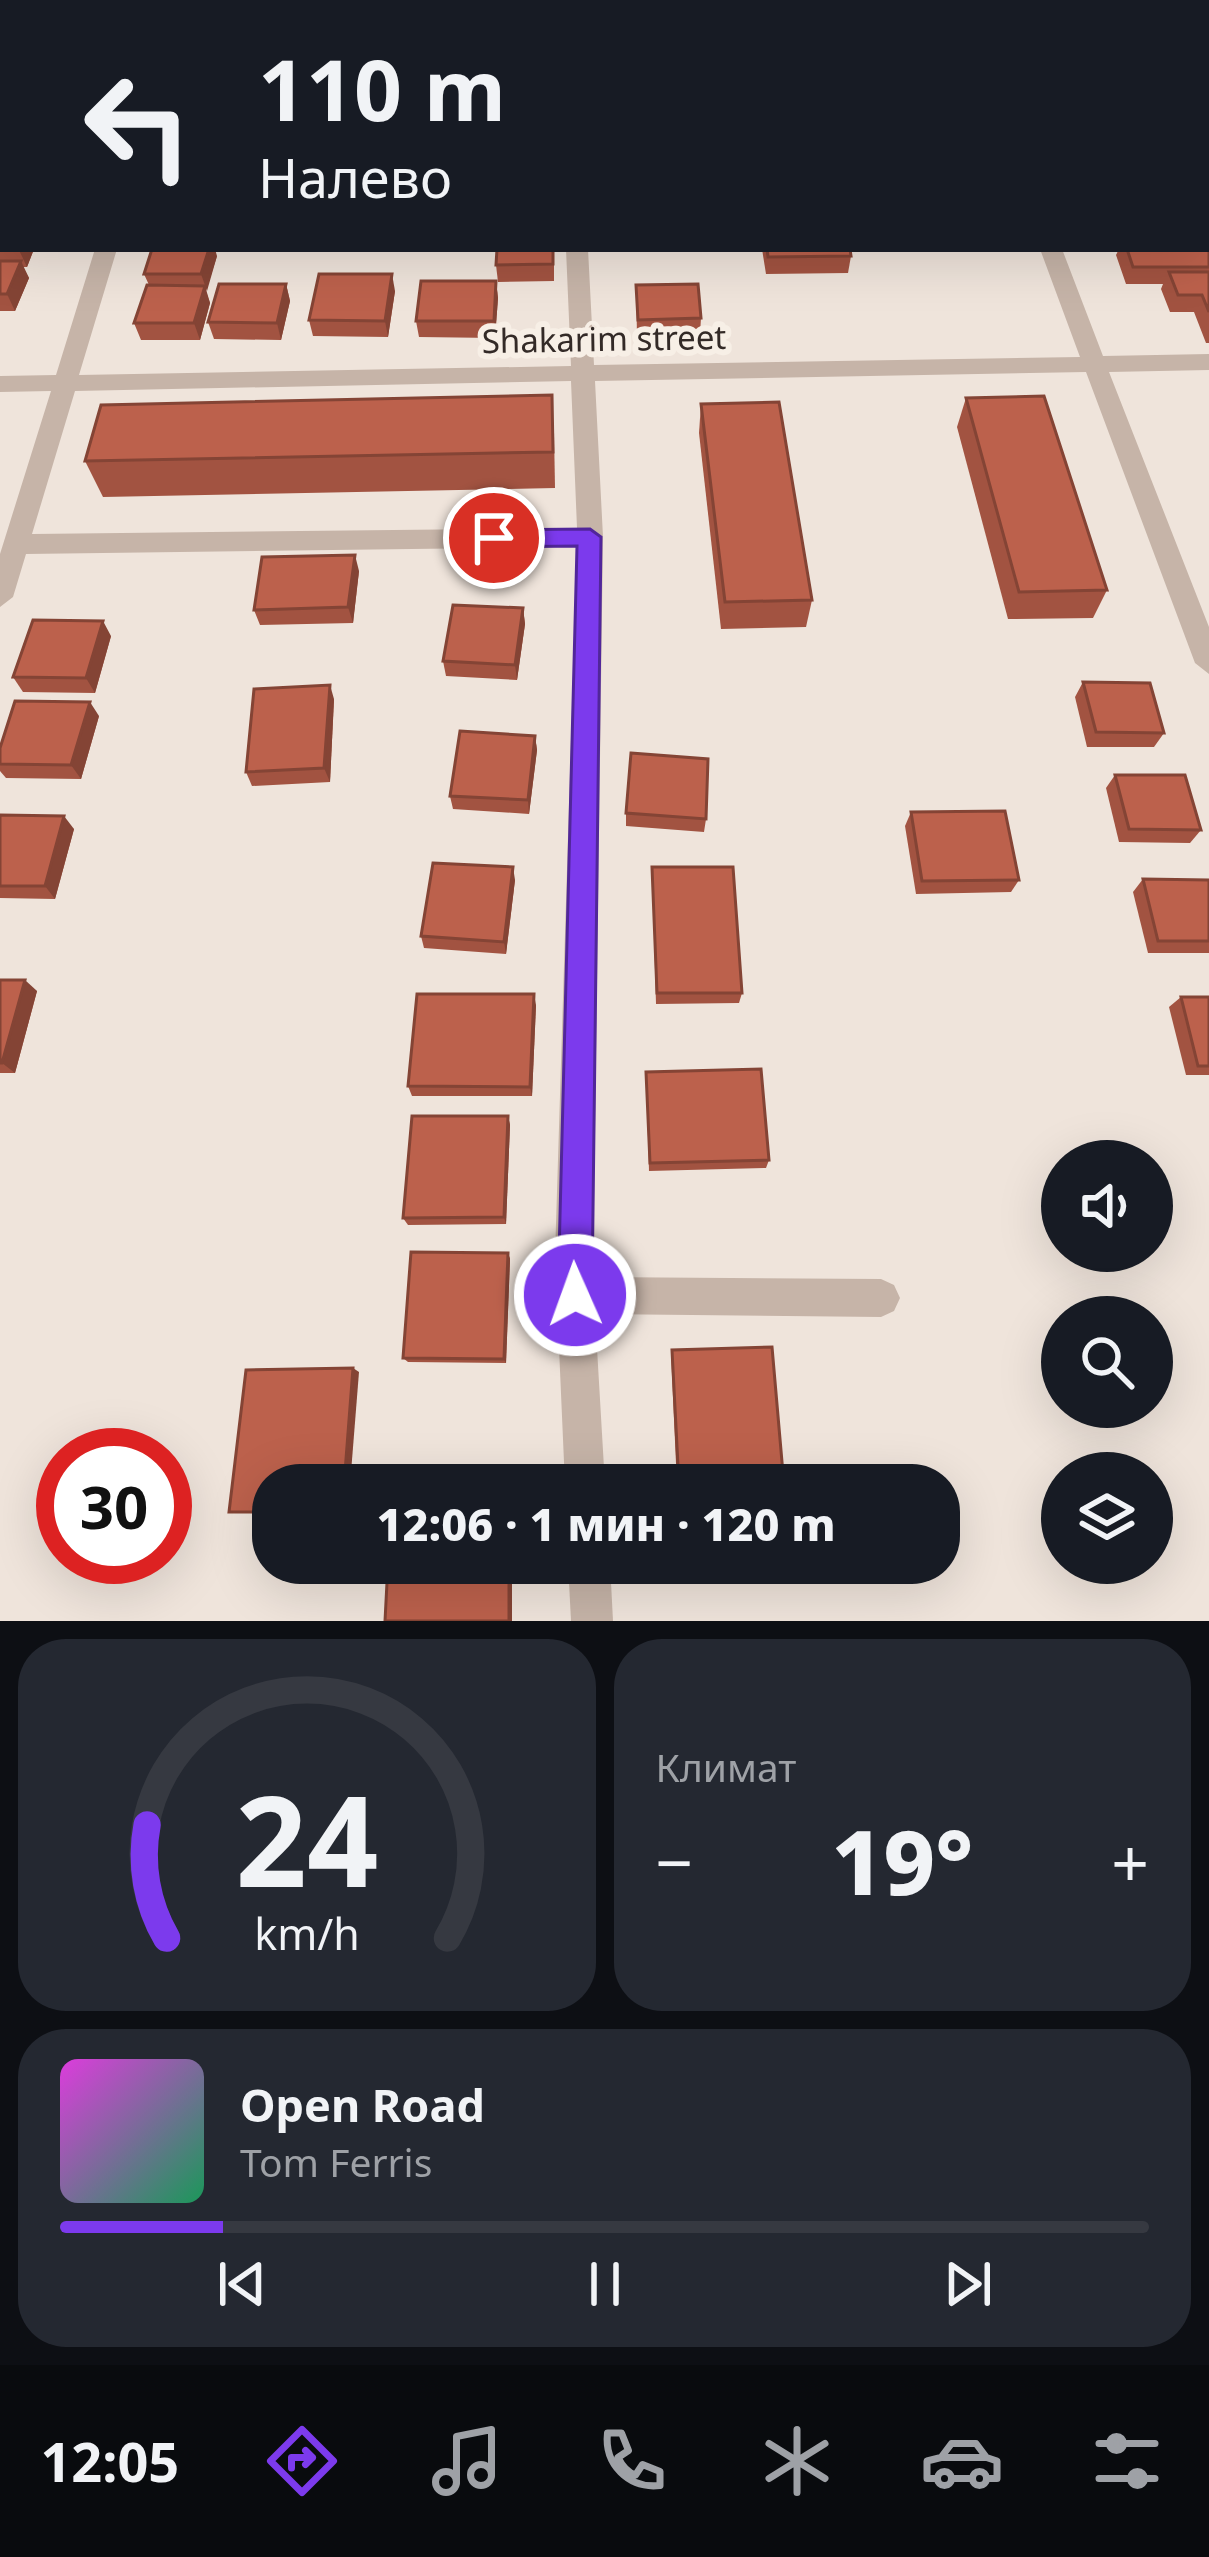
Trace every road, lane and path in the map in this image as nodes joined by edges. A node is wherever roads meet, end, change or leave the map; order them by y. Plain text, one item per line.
1 (105, 252) edge
2 (577, 252) edge
3 (1052, 252) edge
4 (1209, 362) edge
5 (1093, 364) junction
6 (585, 373) junction
7 (64, 382) junction
8 (0, 384) edge
9 (590, 537) junction
10 (16, 544) junction
11 (0, 597) edge
12 (1209, 663) edge
13 (575, 1295) junction
14 (881, 1298) dead end
15 (584, 1464) edge
16 (590, 1584) edge
17 (592, 1621) edge

1 - 7 street
2 - 6 street
3 - 5 street
4 - 5 street, Shakarim street
5 - 6 street, Shakarim street
5 - 12 street
6 - 7 street, Shakarim street
6 - 9 street
7 - 8 street, Shakarim street
7 - 10 street
9 - 10 street
9 - 13 street
10 - 11 street
13 - 14 street
13 - 15 street
16 - 17 street

